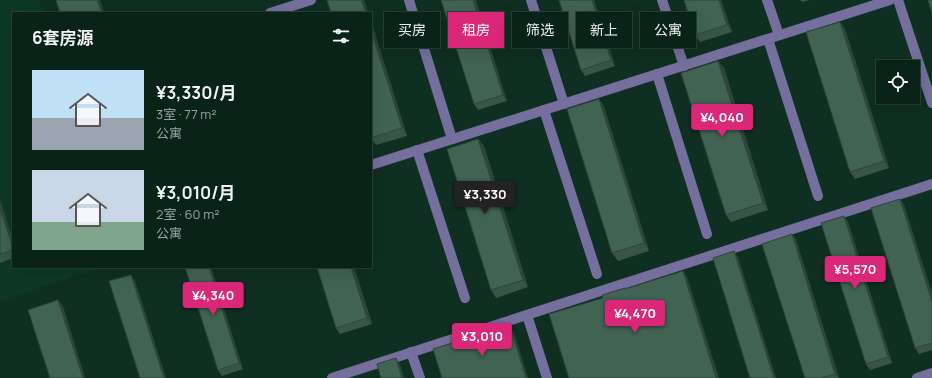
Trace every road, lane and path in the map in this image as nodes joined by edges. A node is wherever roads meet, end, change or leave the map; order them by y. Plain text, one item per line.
1 (311, 0) edge
2 (409, 0) edge
3 (531, 0) edge
4 (662, 0) edge
5 (767, 0) edge
6 (890, 0) edge
7 (898, 0) edge
8 (273, 12) edge
9 (779, 35) junction
10 (768, 39) junction
11 (684, 66) junction
12 (657, 74) junction
13 (932, 103) edge
14 (564, 104) junction
15 (544, 110) junction
16 (452, 139) junction
17 (417, 150) junction
18 (372, 165) edge
19 (932, 184) edge
20 (818, 196) dead end
21 (707, 234) dead end
22 (597, 274) dead end
23 (464, 298) dead end
24 (527, 315) junction
25 (411, 352) junction
26 (932, 373) edge
27 (332, 378) edge
28 (420, 378) edge
29 (547, 378) edge
30 (917, 378) edge

1 - 8 street
2 - 16 street
3 - 14 street
4 - 11 street
5 - 9 street
6 - 9 street
7 - 13 street
9 - 10 street
10 - 11 street
10 - 20 street
11 - 12 street
12 - 14 street
12 - 21 street
14 - 15 street
15 - 16 street
15 - 22 street
16 - 17 street
17 - 18 street
17 - 23 street
19 - 24 street
24 - 25 street
24 - 29 street
25 - 27 street
25 - 28 street
26 - 30 street

